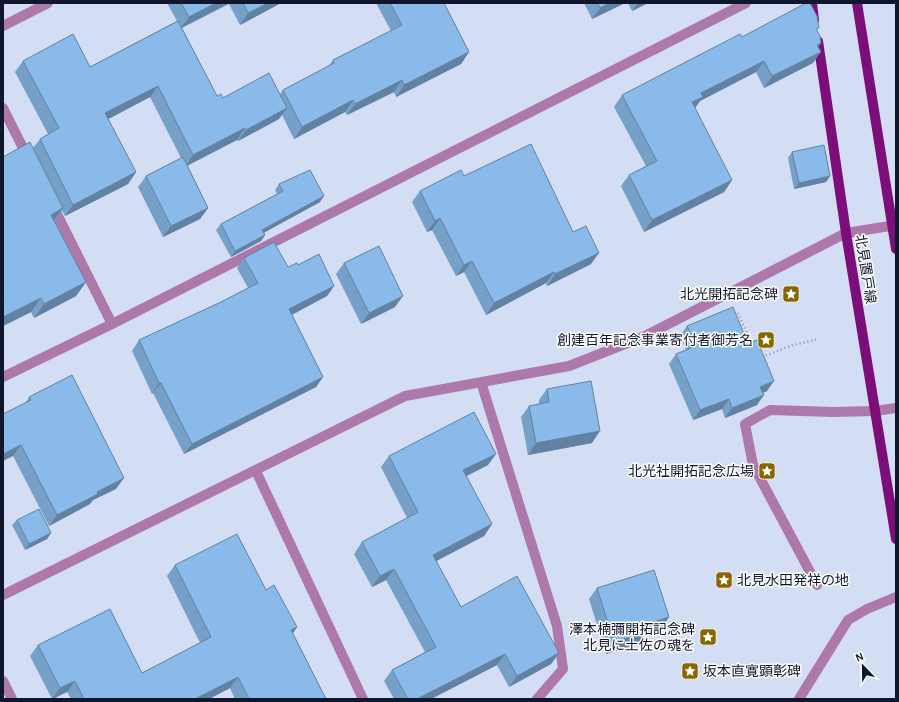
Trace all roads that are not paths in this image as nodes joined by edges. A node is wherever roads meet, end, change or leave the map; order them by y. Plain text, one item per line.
1 (48, 3) edge
2 (746, 3) edge
3 (812, 3) edge
4 (857, 3) edge
5 (3, 26) edge
6 (3, 108) edge
7 (31, 164) edge
8 (49, 198) edge
9 (894, 226) edge
10 (846, 233) junction
11 (896, 249) edge
12 (112, 324) junction
13 (3, 377) edge
14 (481, 382) junction
15 (896, 408) edge
16 (875, 411) junction
17 (256, 470) junction
18 (896, 539) edge
19 (817, 585) dead end
20 (3, 595) edge
21 (896, 597) edge
22 (3, 681) edge
23 (12, 699) edge
24 (363, 699) edge
25 (537, 699) edge
26 (799, 699) edge

1 - 5 street
2 - 12 street
3 - 10 main road, 北見置戸線
4 - 9 main road
6 - 7 street
8 - 12 street
9 - 10 street
9 - 11 main road
10 - 14 street
10 - 16 main road, 北見置戸線
12 - 13 street
14 - 17 street
14 - 25 street
15 - 16 street
16 - 18 main road, 北見置戸線
16 - 19 street
17 - 20 street
17 - 24 street
21 - 26 street
22 - 23 street

